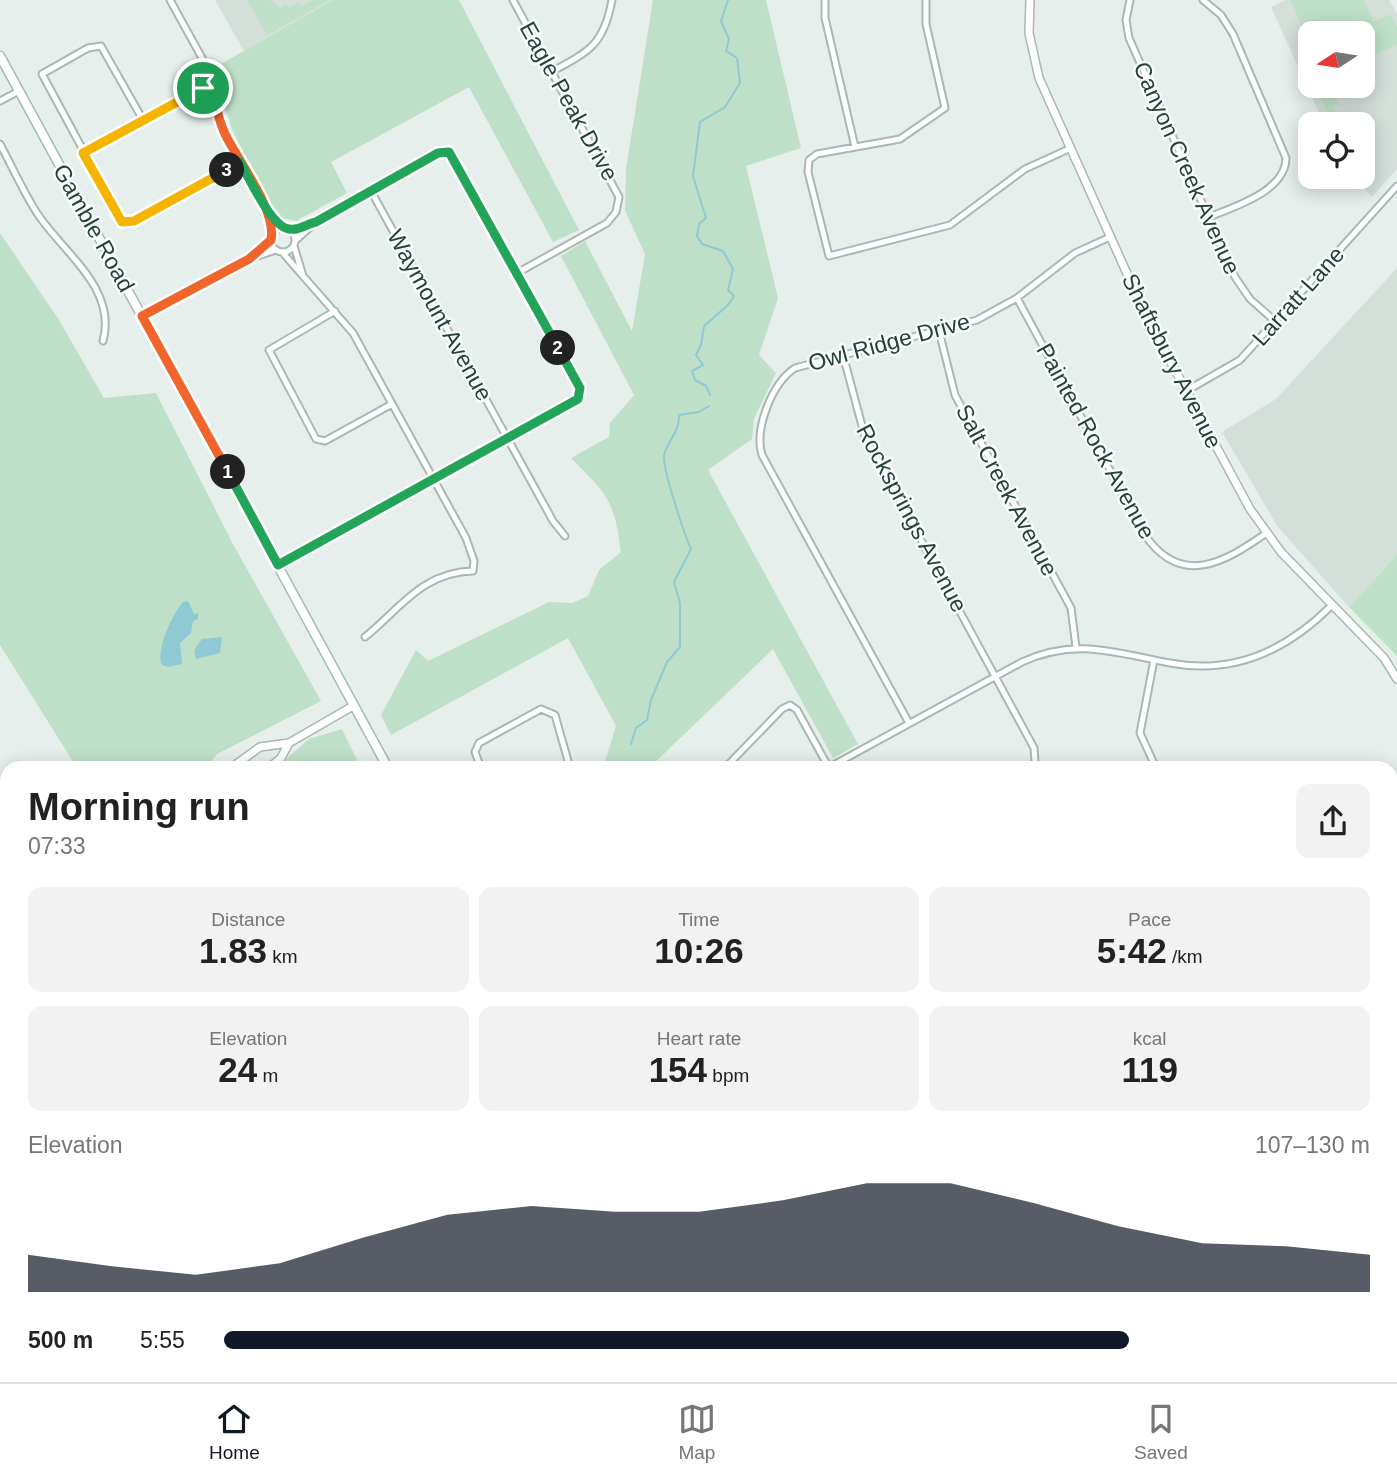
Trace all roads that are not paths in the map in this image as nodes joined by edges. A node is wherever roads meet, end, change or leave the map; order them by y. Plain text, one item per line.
1 (170, 0) edge
2 (513, 0) edge
3 (612, 0) edge
4 (825, 0) edge
5 (926, 0) edge
6 (1030, 0) edge
7 (1130, 0) edge
8 (1203, 0) edge
9 (0, 56) edge
10 (553, 71) junction
11 (211, 86) junction
12 (19, 91) junction
13 (0, 101) edge
14 (143, 120) junction
15 (0, 144) edge
16 (855, 147) junction
17 (1071, 148) junction
18 (83, 153) junction
19 (240, 162) junction
20 (1397, 186) edge
21 (371, 191) junction
22 (264, 205) junction
23 (1209, 217) junction
24 (316, 222) junction
25 (286, 229) junction
26 (272, 237) junction
27 (1110, 237) junction
28 (294, 243) junction
29 (279, 251) junction
30 (249, 259) junction
31 (517, 273) junction
32 (303, 276) junction
33 (1017, 298) junction
34 (335, 311) junction
35 (142, 316) junction
36 (1276, 322) junction
37 (939, 331) junction
38 (103, 341) dead end
39 (843, 355) junction
40 (1186, 391) junction
41 (392, 404) junction
42 (508, 439) junction
43 (434, 480) junction
44 (1265, 534) junction
45 (565, 536) dead end
46 (278, 565) junction
47 (1331, 606) junction
48 (365, 637) dead end
49 (1076, 647) junction
50 (1154, 660) junction
51 (996, 676) junction
52 (1397, 678) edge
53 (353, 706) junction
54 (909, 723) junction
55 (289, 743) junction
56 (241, 761) edge
57 (277, 761) edge
58 (384, 761) edge
59 (478, 761) edge
60 (568, 761) edge
61 (732, 761) edge
62 (824, 761) edge
63 (841, 761) edge
64 (1035, 761) edge
65 (1153, 761) edge

1 - 11 street
2 - 10 street, Eagle Peak Drive
3 - 10 street
4 - 16 street
5 - 16 street
6 - 17 street, Shaftsbury Avenue
7 - 23 street, Canyon Creek Avenue
8 - 23 street
9 - 12 main road, Gamble Road
10 - 31 street, Eagle Peak Drive
11 - 14 street
11 - 19 street
12 - 13 street
12 - 35 main road, Gamble Road
14 - 18 street
14 - 18 street
15 - 38 street
16 - 17 street
17 - 27 street, Shaftsbury Avenue
18 - 19 street
19 - 22 street
20 - 36 street, Larratt Lane
21 - 24 street
21 - 31 street
21 - 42 street, Waymount Avenue
22 - 25 street
22 - 26 street
23 - 36 street, Canyon Creek Avenue
24 - 25 street
24 - 28 street
25 - 26 street
25 - 28 street
26 - 29 street
26 - 30 street
27 - 33 street, Owl Ridge Drive
27 - 40 street, Shaftsbury Avenue
28 - 29 street
28 - 32 street
29 - 30 street
29 - 32 street
30 - 35 street
31 - 42 street
32 - 34 street
33 - 37 street, Owl Ridge Drive
33 - 44 street, Painted Rock Avenue
34 - 41 street
34 - 41 street
35 - 46 main road, Gamble Road
36 - 40 street, Larratt Lane
37 - 39 street, Owl Ridge Drive
37 - 49 street, Salt Creek Avenue
39 - 51 street, Rocksprings Avenue
39 - 54 street, Owl Ridge Drive
40 - 44 street, Shaftsbury Avenue
41 - 43 street
42 - 43 street
42 - 45 street, Waymount Avenue
43 - 46 street
43 - 48 street
44 - 47 street, Shaftsbury Avenue
46 - 53 main road, Gamble Road
47 - 50 street
47 - 52 street, Shaftsbury Avenue
49 - 50 street
49 - 51 street
50 - 65 street
51 - 54 street
51 - 64 street, Rocksprings Avenue
53 - 55 street
53 - 58 main road, Gamble Road
54 - 63 street
55 - 56 street
55 - 57 street
59 - 60 street
61 - 62 street

